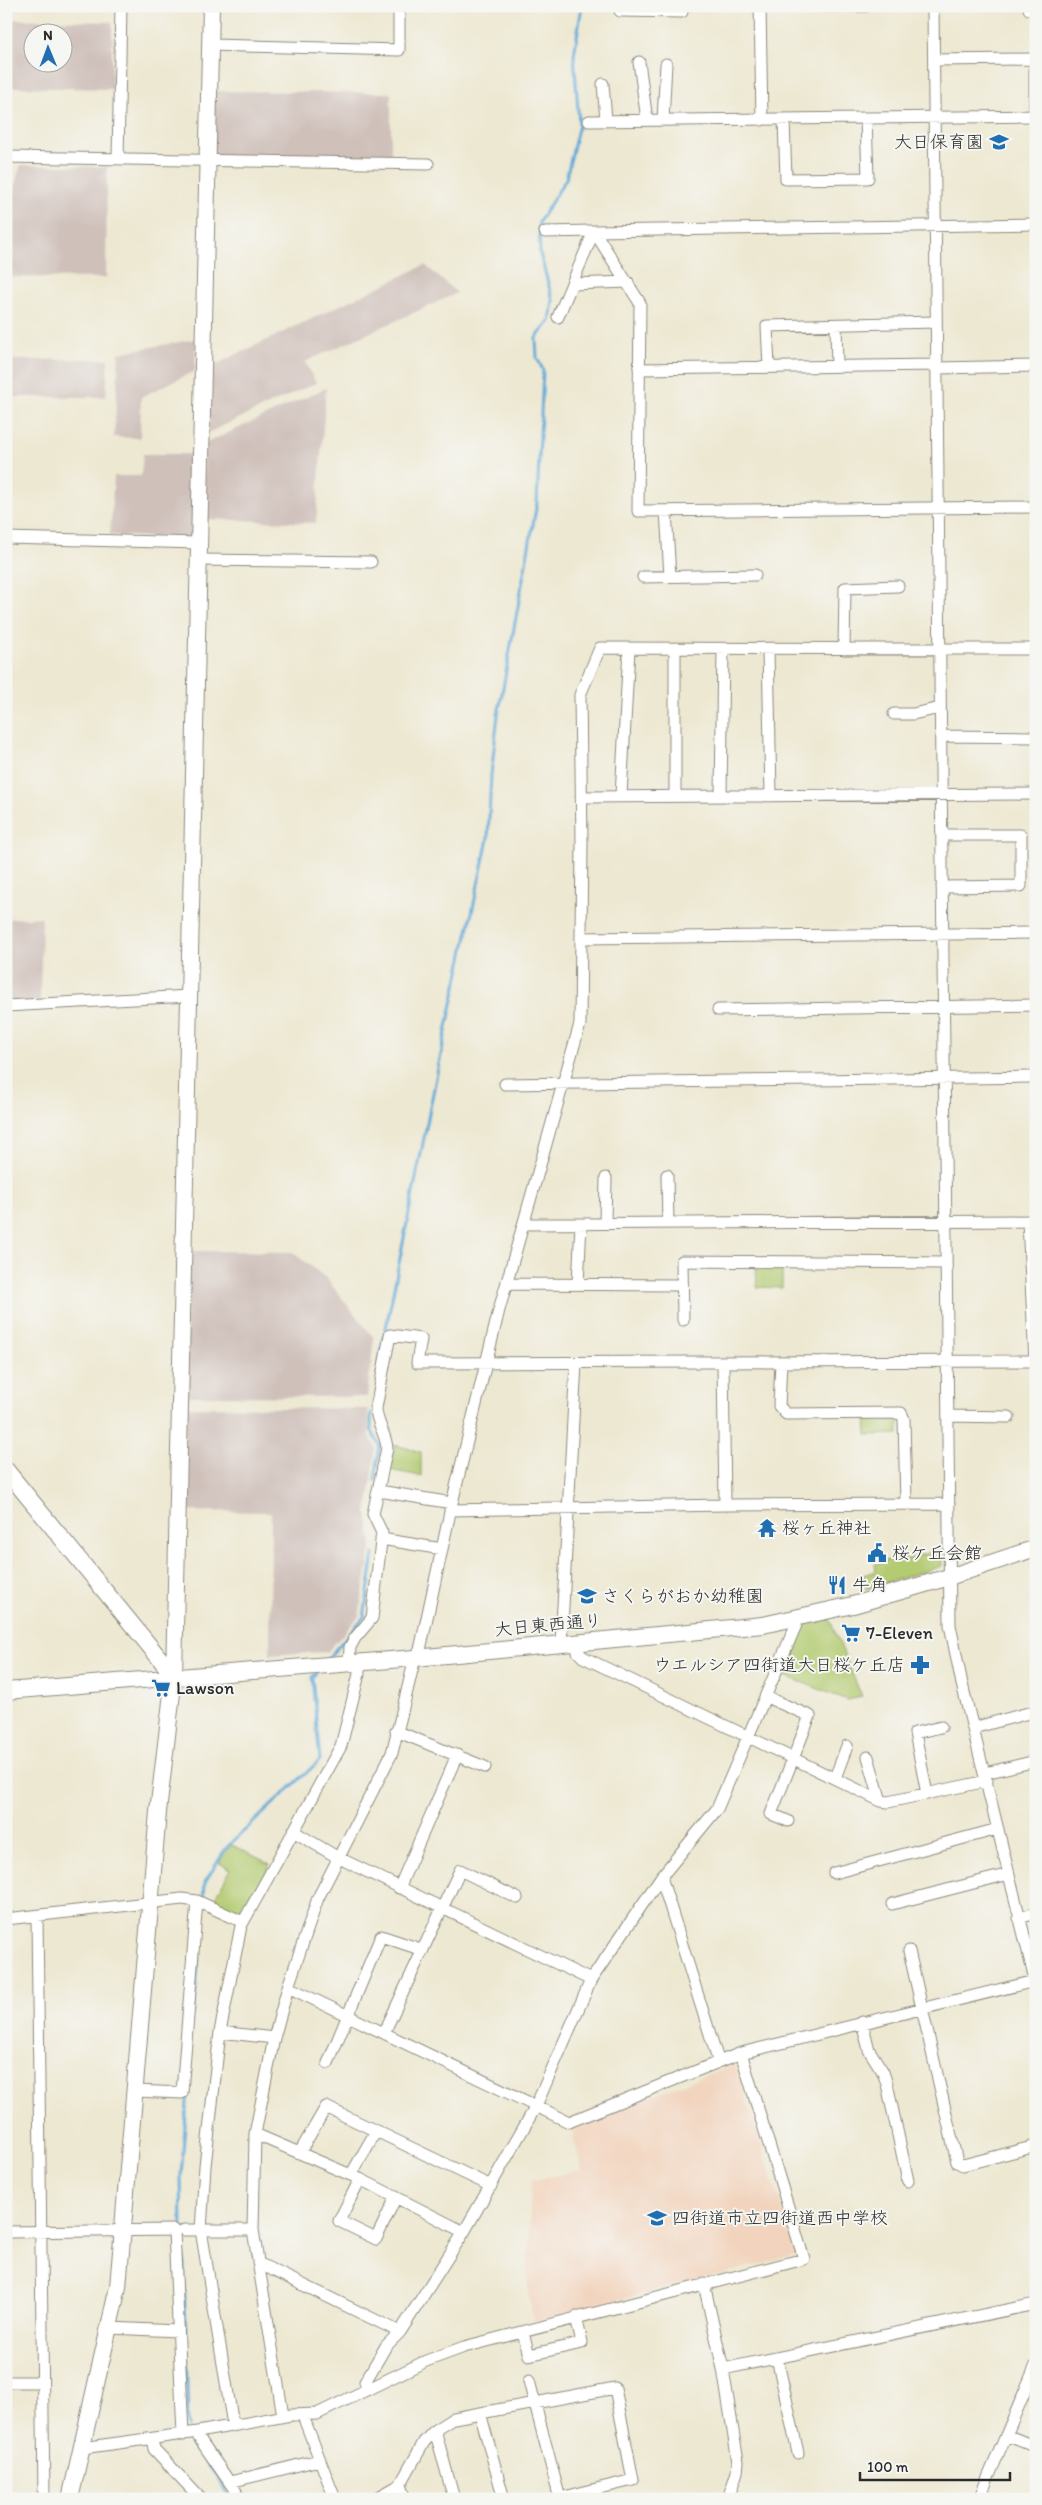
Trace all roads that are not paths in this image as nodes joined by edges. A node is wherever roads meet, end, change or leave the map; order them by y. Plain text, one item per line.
1 (120, 6) edge
2 (210, 6) edge
3 (399, 6) edge
4 (621, 6) edge
5 (682, 6) edge
6 (760, 6) edge
7 (823, 6) edge
8 (866, 6) edge
9 (933, 6) edge
10 (210, 46) junction
11 (934, 60) junction
12 (639, 62) dead end
13 (666, 64) dead end
14 (603, 84) dead end
15 (1035, 116) edge
16 (934, 118) junction
17 (866, 119) junction
18 (606, 120) junction
19 (647, 120) junction
20 (663, 120) junction
21 (762, 120) junction
22 (784, 120) junction
23 (589, 121) dead end
24 (6, 157) edge
25 (118, 159) junction
26 (207, 162) junction
27 (428, 164) dead end
28 (1036, 224) edge
29 (935, 226) junction
30 (594, 231) junction
31 (545, 232) dead end
32 (628, 282) junction
33 (572, 284) junction
34 (558, 317) dead end
35 (936, 322) junction
36 (836, 325) junction
37 (837, 366) junction
38 (937, 366) junction
39 (1036, 366) edge
40 (768, 367) junction
41 (639, 369) junction
42 (1036, 507) edge
43 (938, 508) junction
44 (666, 511) junction
45 (6, 538) edge
46 (198, 552) junction
47 (371, 562) dead end
48 (756, 575) dead end
49 (670, 576) junction
50 (643, 577) dead end
51 (898, 586) dead end
52 (1036, 648) edge
53 (630, 649) junction
54 (675, 649) junction
55 (723, 649) junction
56 (768, 649) junction
57 (844, 649) junction
58 (940, 650) junction
59 (940, 708) junction
60 (894, 714) dead end
61 (940, 736) junction
62 (1036, 737) edge
63 (941, 794) junction
64 (1036, 794) edge
65 (621, 796) junction
66 (675, 796) junction
67 (721, 796) junction
68 (771, 796) junction
69 (581, 797) junction
70 (942, 835) junction
71 (942, 887) junction
72 (1036, 933) edge
73 (943, 934) junction
74 (582, 938) junction
75 (189, 996) junction
76 (943, 1005) junction
77 (1036, 1005) edge
78 (6, 1006) edge
79 (718, 1010) dead end
80 (1036, 1077) edge
81 (944, 1078) junction
82 (564, 1083) junction
83 (505, 1084) dead end
84 (667, 1175) dead end
85 (606, 1178) dead end
86 (1032, 1221) edge
87 (946, 1222) junction
88 (605, 1223) junction
89 (668, 1223) junction
90 (524, 1224) junction
91 (581, 1224) junction
92 (946, 1263) junction
93 (507, 1284) junction
94 (578, 1284) junction
95 (682, 1285) junction
96 (683, 1320) dead end
97 (947, 1361) junction
98 (1035, 1361) edge
99 (724, 1362) junction
100 (781, 1362) junction
101 (488, 1363) junction
102 (576, 1363) junction
103 (948, 1416) junction
104 (1009, 1417) dead end
105 (6, 1470) edge
106 (378, 1491) junction
107 (906, 1504) junction
108 (948, 1504) junction
109 (725, 1505) junction
110 (451, 1507) junction
111 (568, 1508) junction
112 (381, 1539) junction
113 (1036, 1548) edge
114 (442, 1549) junction
115 (949, 1577) junction
116 (794, 1619) junction
117 (577, 1643) junction
118 (561, 1644) junction
119 (415, 1658) junction
120 (354, 1663) junction
121 (174, 1676) junction
122 (6, 1691) edge
123 (766, 1697) junction
124 (1036, 1711) edge
125 (941, 1727) dead end
126 (972, 1728) junction
127 (396, 1731) junction
128 (748, 1737) junction
129 (847, 1746) dead end
130 (457, 1755) junction
131 (868, 1757) dead end
132 (794, 1758) junction
133 (1036, 1760) edge
134 (486, 1768) dead end
135 (986, 1777) junction
136 (835, 1778) junction
137 (927, 1794) junction
138 (882, 1801) junction
139 (788, 1821) dead end
140 (998, 1829) junction
141 (293, 1831) junction
142 (336, 1857) junction
143 (834, 1873) dead end
144 (1009, 1874) junction
145 (661, 1877) junction
146 (399, 1888) junction
147 (516, 1898) dead end
148 (197, 1901) junction
149 (150, 1902) junction
150 (892, 1904) dead end
151 (442, 1909) junction
152 (1036, 1913) edge
153 (37, 1916) junction
154 (1019, 1918) junction
155 (6, 1919) edge
156 (243, 1922) junction
157 (423, 1950) junction
158 (909, 1951) dead end
159 (591, 1980) junction
160 (1035, 1982) edge
161 (288, 1987) junction
162 (922, 2007) junction
163 (347, 2015) junction
164 (862, 2022) junction
165 (220, 2032) junction
166 (384, 2032) junction
167 (274, 2038) junction
168 (741, 2053) junction
169 (718, 2060) junction
170 (328, 2063) dead end
171 (135, 2092) junction
172 (535, 2108) junction
173 (376, 2131) junction
174 (255, 2134) junction
175 (1036, 2146) edge
176 (300, 2152) junction
177 (356, 2177) junction
178 (908, 2181) dead end
179 (491, 2186) junction
180 (396, 2197) junction
181 (124, 2230) junction
182 (184, 2230) dead end
183 (201, 2230) junction
184 (253, 2230) junction
185 (41, 2231) junction
186 (6, 2232) edge
187 (464, 2232) junction
188 (258, 2263) junction
189 (704, 2284) junction
190 (1036, 2304) edge
191 (576, 2317) junction
192 (109, 2328) junction
193 (178, 2331) junction
194 (400, 2332) junction
195 (523, 2333) junction
196 (777, 2358) junction
197 (1036, 2365) edge
198 (723, 2369) junction
199 (530, 2381) dead end
200 (6, 2382) edge
201 (42, 2382) junction
202 (367, 2390) junction
203 (535, 2402) junction
204 (480, 2412) junction
205 (283, 2416) junction
206 (303, 2416) junction
207 (234, 2425) junction
208 (435, 2430) junction
209 (198, 2432) junction
210 (183, 2435) junction
211 (1006, 2436) junction
212 (152, 2439) junction
213 (1036, 2446) edge
214 (82, 2448) junction
215 (798, 2453) dead end
216 (319, 2460) junction
217 (230, 2482) junction
218 (400, 2485) junction
219 (560, 2498) edge
220 (44, 2499) edge
221 (70, 2499) edge
222 (201, 2499) edge
223 (241, 2499) edge
224 (335, 2499) edge
225 (375, 2499) edge
226 (405, 2499) edge
227 (454, 2499) edge
228 (504, 2499) edge
229 (728, 2499) edge
230 (979, 2499) edge

1 - 25 street
2 - 10 street
3 - 10 street
4 - 5 street
6 - 21 street
7 - 8 street
9 - 11 street
10 - 26 street
11 - 15 street
11 - 16 street
12 - 19 street
13 - 20 street
14 - 18 street
15 - 16 street
16 - 17 street
16 - 29 street
17 - 22 street
17 - 22 street
18 - 19 street
18 - 23 street
19 - 20 street
20 - 21 street
21 - 22 street
24 - 25 street
25 - 26 street
26 - 27 street
26 - 46 street
28 - 29 street
29 - 30 street
29 - 35 street
30 - 31 street
30 - 32 street
30 - 33 street
32 - 33 street
32 - 41 street
33 - 34 street
35 - 36 street
35 - 38 street
36 - 37 street
36 - 40 street
37 - 38 street
37 - 40 street
38 - 39 street
38 - 43 street
40 - 41 street
41 - 44 street
42 - 43 street
43 - 44 street
43 - 58 street
44 - 49 street
45 - 46 street
46 - 47 street
46 - 75 street
48 - 49 street
49 - 50 street
51 - 57 street
52 - 58 street
53 - 54 street
53 - 65 street
53 - 69 street
54 - 55 street
54 - 66 street
55 - 56 street
55 - 67 street
56 - 57 street
56 - 68 street
57 - 58 street
58 - 59 street
59 - 60 street
59 - 61 street
61 - 62 street
61 - 63 street
63 - 64 street
63 - 68 street
63 - 70 street
65 - 66 street
65 - 69 street
66 - 67 street
67 - 68 street
69 - 74 street
70 - 71 street
70 - 71 street
71 - 73 street
72 - 73 street
73 - 74 street
73 - 76 street
74 - 82 street
75 - 78 street
75 - 121 street
76 - 77 street
76 - 79 street
76 - 81 street
80 - 81 street
81 - 82 street
81 - 87 street
82 - 83 street
82 - 90 street
84 - 89 street
85 - 88 street
86 - 87 street
86 - 98 street
87 - 89 street
87 - 92 street
88 - 89 street
88 - 91 street
90 - 91 street
90 - 93 street
91 - 94 street
92 - 95 street
92 - 97 street
93 - 94 street
93 - 101 street
94 - 95 street
95 - 96 street
97 - 98 street
97 - 100 street
97 - 103 street
99 - 100 street
99 - 102 street
99 - 109 street
100 - 107 street
101 - 102 street
101 - 106 street
101 - 110 street
102 - 111 street
103 - 104 street
103 - 108 street
105 - 121 street
106 - 110 street
106 - 112 street
107 - 108 street
107 - 109 street
108 - 115 street
109 - 111 street
110 - 111 street
110 - 114 street
111 - 118 street
112 - 114 street
112 - 120 street
113 - 115 street, 大日東西通り
114 - 119 street
115 - 116 street, 大日東西通り
115 - 126 street
116 - 117 street, 大日東西通り
116 - 123 street
117 - 118 street, 大日東西通り
117 - 128 street
118 - 119 street, 大日東西通り
119 - 120 street, 大日東西通り
119 - 127 street
120 - 121 street, 大日東西通り
120 - 141 street
121 - 122 street, 大日東西通り
121 - 149 street
123 - 128 street
123 - 132 street
124 - 126 street
125 - 137 street
126 - 135 street
127 - 130 street
127 - 142 street
128 - 132 street
128 - 145 street
129 - 136 street
130 - 134 street
130 - 146 street
131 - 138 street
132 - 136 street
132 - 139 street
133 - 135 street
135 - 137 street
135 - 140 street
136 - 138 street
137 - 138 street
140 - 143 street
140 - 144 street
141 - 142 street
141 - 156 street
142 - 146 street
142 - 161 street
144 - 150 street
144 - 154 street
145 - 159 street
145 - 169 street
146 - 151 street
147 - 151 street
148 - 149 street
148 - 156 street
148 - 171 street
149 - 153 street
149 - 171 street
151 - 157 street
151 - 159 street
152 - 154 street
153 - 155 street
153 - 185 street
154 - 160 street
156 - 165 street
157 - 163 street
157 - 166 street
158 - 162 street
159 - 172 street
160 - 162 street
161 - 163 street
161 - 167 street
162 - 164 street
162 - 175 street
163 - 166 street
163 - 170 street
164 - 168 street
164 - 178 street
165 - 167 street
165 - 183 street
166 - 172 street
167 - 174 street
168 - 169 street
168 - 189 street
169 - 172 street
171 - 181 street
172 - 179 street
173 - 176 street
173 - 177 street
173 - 179 street
174 - 176 street
174 - 184 street
176 - 177 street
177 - 180 street
177 - 180 street
179 - 187 street
180 - 187 street
181 - 185 street
181 - 192 street
181 - 193 street
182 - 183 street
183 - 184 street
183 - 207 street
184 - 188 street
185 - 186 street
185 - 201 street
187 - 194 street
188 - 194 street
188 - 205 street
189 - 191 street
189 - 198 street
190 - 196 street
191 - 195 street
191 - 195 street
192 - 193 street
192 - 214 street
193 - 210 street
194 - 202 street
195 - 202 street
196 - 198 street
196 - 215 street
197 - 211 street
198 - 229 street
199 - 203 street
200 - 201 street
201 - 220 street
202 - 206 street
203 - 204 street
203 - 219 street
203 - 219 street
204 - 208 street
204 - 228 street
205 - 206 street
205 - 207 street
206 - 216 street
207 - 209 street
208 - 218 street
208 - 227 street
209 - 210 street
209 - 217 street
210 - 212 street
211 - 213 street
211 - 230 street
212 - 214 street
212 - 222 street
214 - 221 street
216 - 217 street
216 - 224 street
217 - 223 street
218 - 225 street
218 - 226 street

